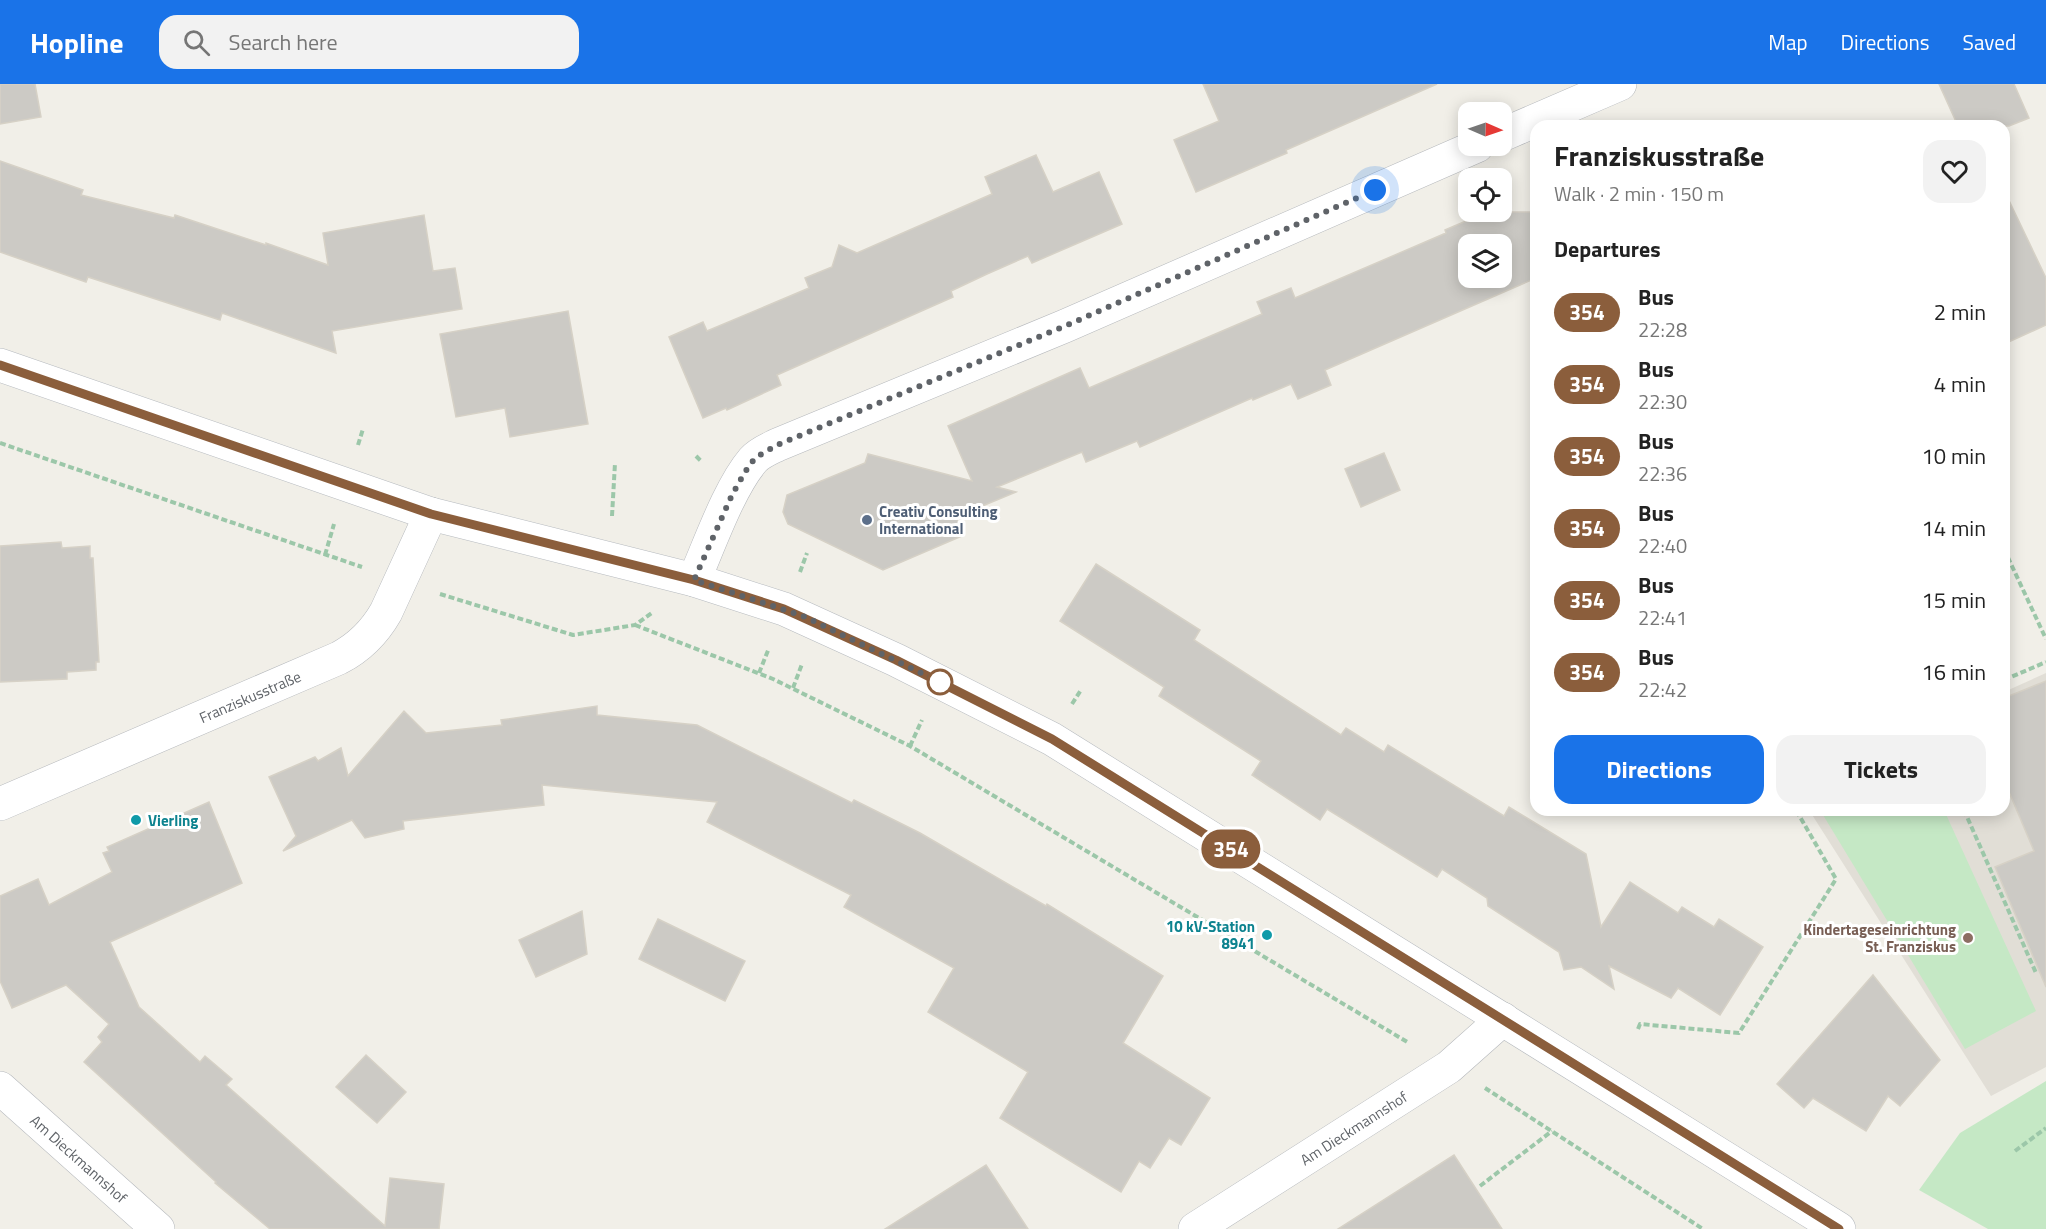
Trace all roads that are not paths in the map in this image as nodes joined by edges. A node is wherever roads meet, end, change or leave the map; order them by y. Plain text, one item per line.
1 (1620, 84) edge
2 (1537, 120) edge
3 (1530, 123) edge
4 (1512, 131) edge
5 (1458, 154) edge
6 (0, 365) edge
7 (431, 514) junction
8 (694, 580) junction
9 (0, 804) edge
10 (1503, 1019) junction
11 (0, 1088) edge
12 (158, 1229) edge
13 (1195, 1229) edge
14 (1839, 1229) edge

1 - 2 street
3 - 4 street
5 - 8 street
6 - 7 street
7 - 8 street
7 - 9 street, Franziskusstraße
8 - 10 street
10 - 13 street, Am Dieckmannshof
10 - 14 street
11 - 12 street, Am Dieckmannshof

